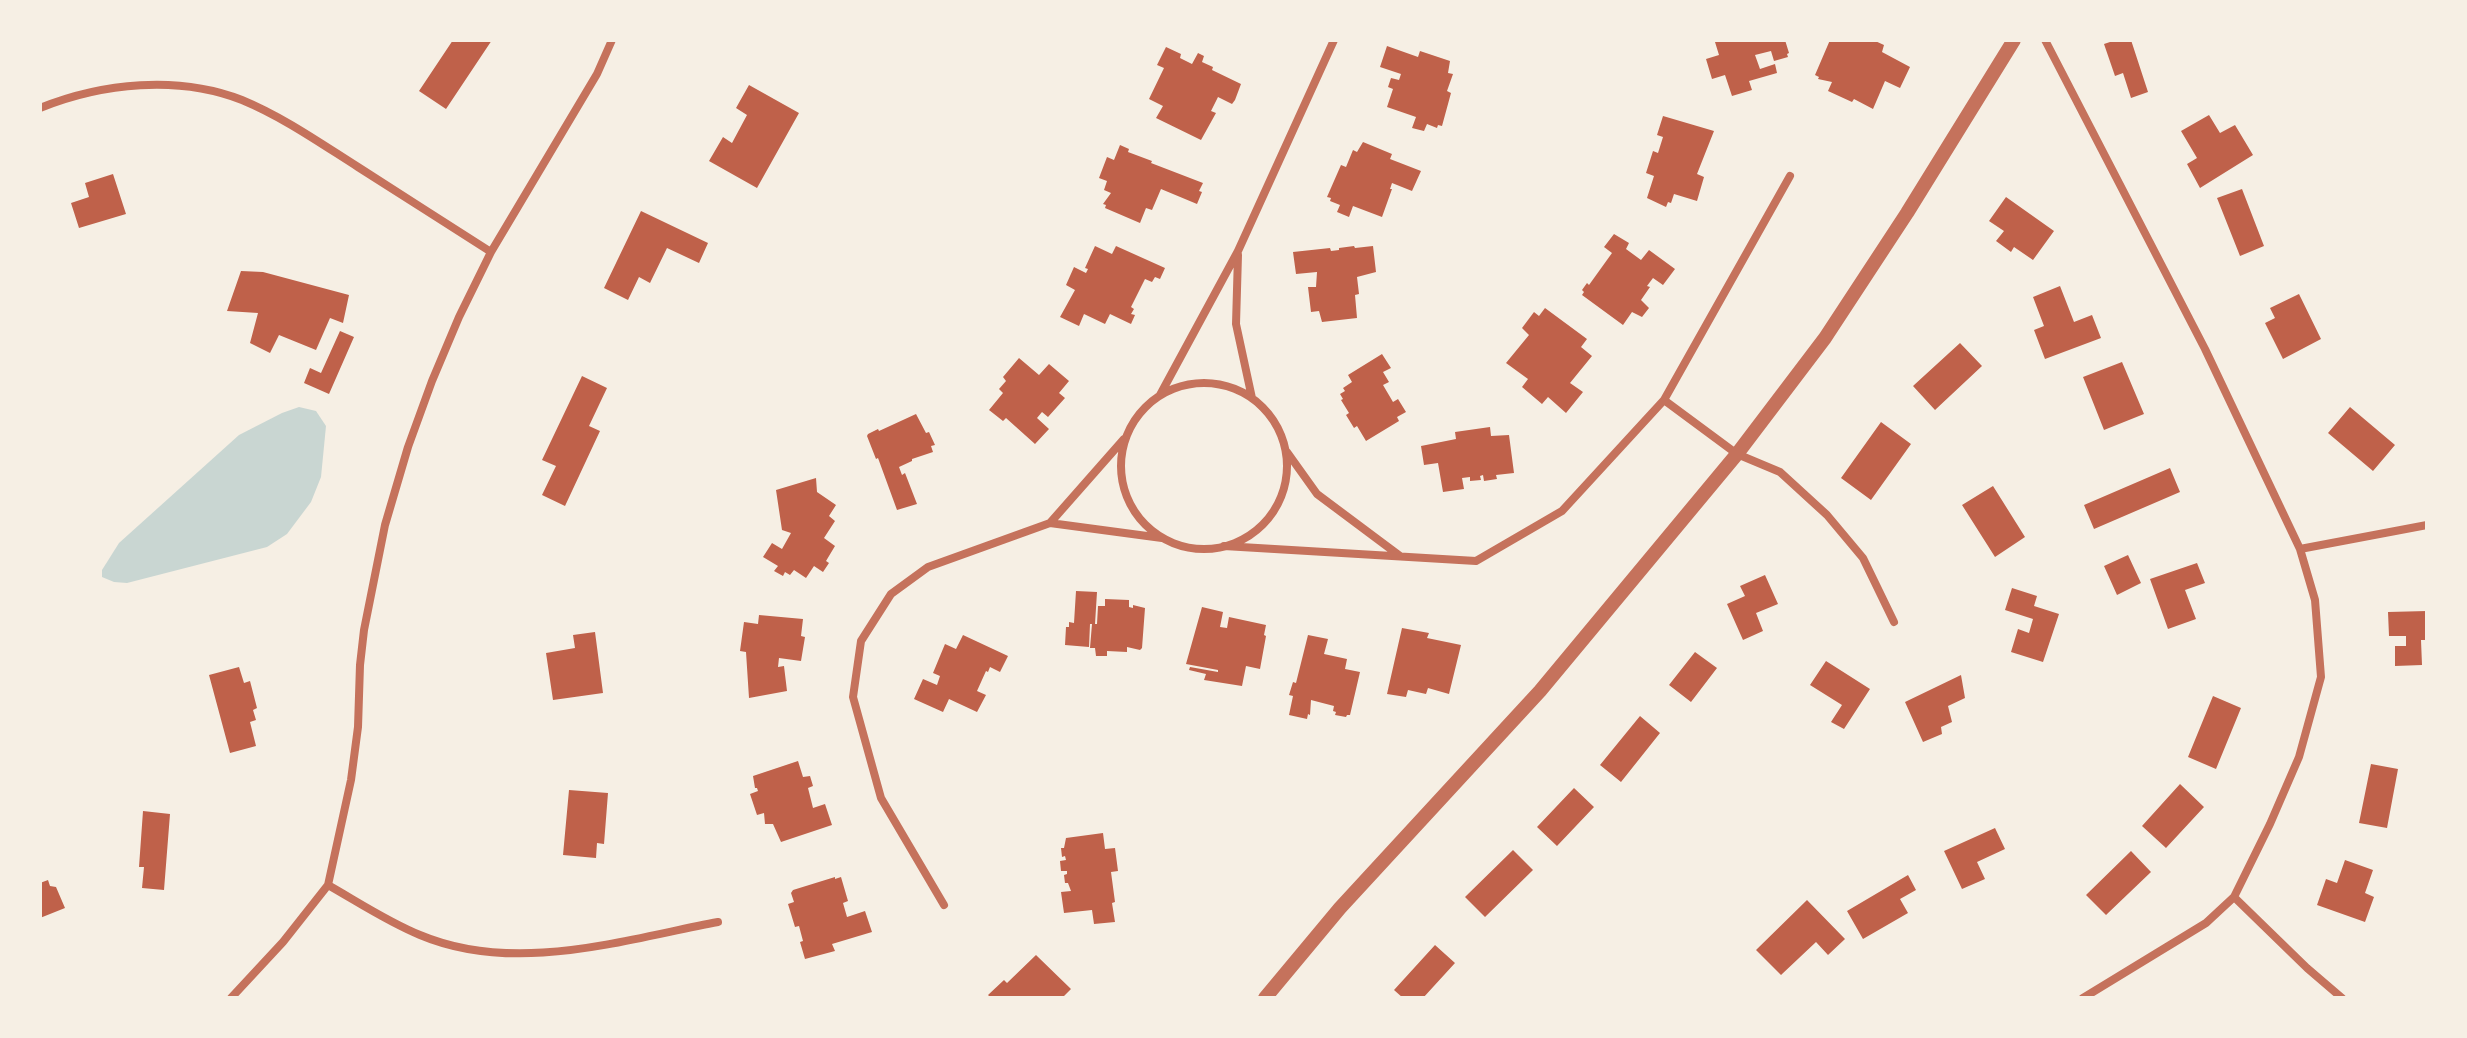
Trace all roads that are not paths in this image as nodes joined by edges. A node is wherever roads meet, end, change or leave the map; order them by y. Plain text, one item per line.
1 (612, 40) edge
2 (1334, 40) edge
3 (2014, 40) edge
4 (2045, 40) edge
5 (40, 108) edge
6 (1790, 176) dead end
7 (1238, 251) junction
8 (491, 252) junction
9 (1159, 396) junction
10 (1252, 398) junction
11 (1664, 400) junction
12 (1125, 437) junction
13 (1285, 450) junction
14 (1737, 454) junction
15 (1050, 523) junction
16 (2427, 525) edge
17 (1162, 538) junction
18 (1224, 546) junction
19 (2300, 549) junction
20 (1400, 556) junction
21 (1894, 622) dead end
22 (328, 885) junction
23 (2234, 897) junction
24 (944, 905) dead end
25 (718, 922) dead end
26 (231, 998) edge
27 (1265, 998) edge
28 (2083, 998) edge
29 (2342, 998) edge

1 - 8 street
2 - 7 street
3 - 14 street
4 - 19 street
5 - 8 street
6 - 11 street
7 - 9 street
7 - 10 street
8 - 22 street
9 - 10 street
9 - 12 street
10 - 13 street
11 - 14 street
11 - 20 street
12 - 15 street
12 - 17 street
13 - 18 street
13 - 20 street
14 - 21 street
14 - 27 street
15 - 17 street
15 - 24 street
16 - 19 street
17 - 18 street
18 - 20 street
19 - 23 street
22 - 25 street
22 - 26 street
23 - 28 street
23 - 29 street

